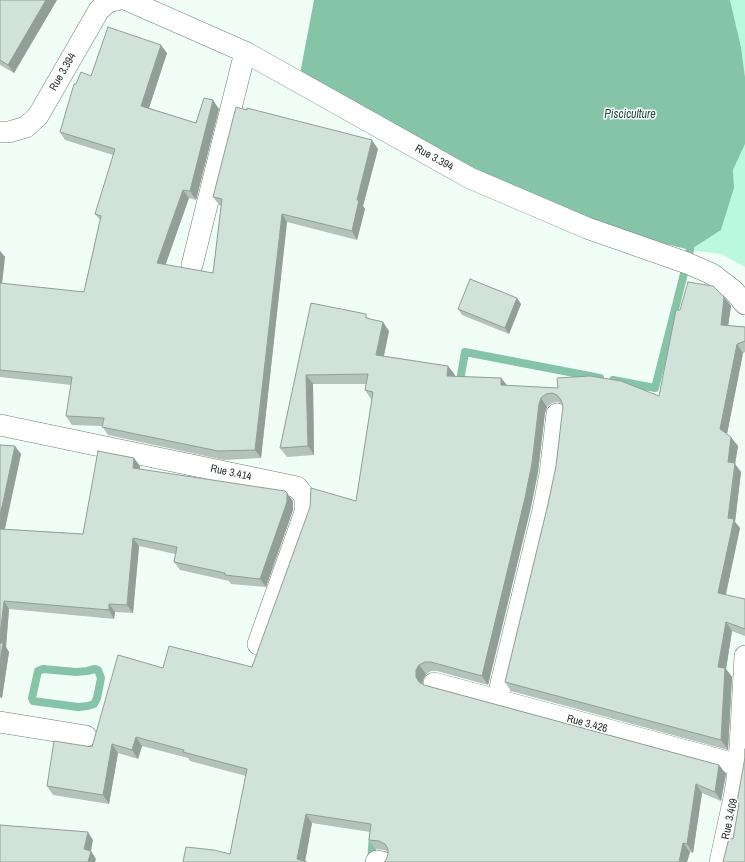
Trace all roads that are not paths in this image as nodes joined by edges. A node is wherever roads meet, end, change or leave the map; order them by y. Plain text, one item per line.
1 (117, 0) edge
2 (127, 0) edge
3 (245, 52) junction
4 (0, 132) edge
5 (192, 265) dead end
6 (745, 304) edge
7 (557, 414) edge
8 (0, 425) edge
9 (258, 644) dead end
10 (745, 656) edge
11 (434, 683) edge
12 (497, 700) junction
13 (0, 722) edge
14 (86, 736) dead end
15 (739, 765) junction
16 (376, 862) edge
17 (383, 862) edge
18 (720, 862) edge

1 - 4 street, Rue 3.394
2 - 3 street, Rue 3.394
3 - 5 street
3 - 6 street, Rue 3.394
7 - 12 street
8 - 9 street, Rue 3.414
10 - 15 street, Rue 3.409
11 - 12 street, Rue 3.426
12 - 15 street, Rue 3.426
13 - 14 street
15 - 18 street, Rue 3.409
16 - 17 street

